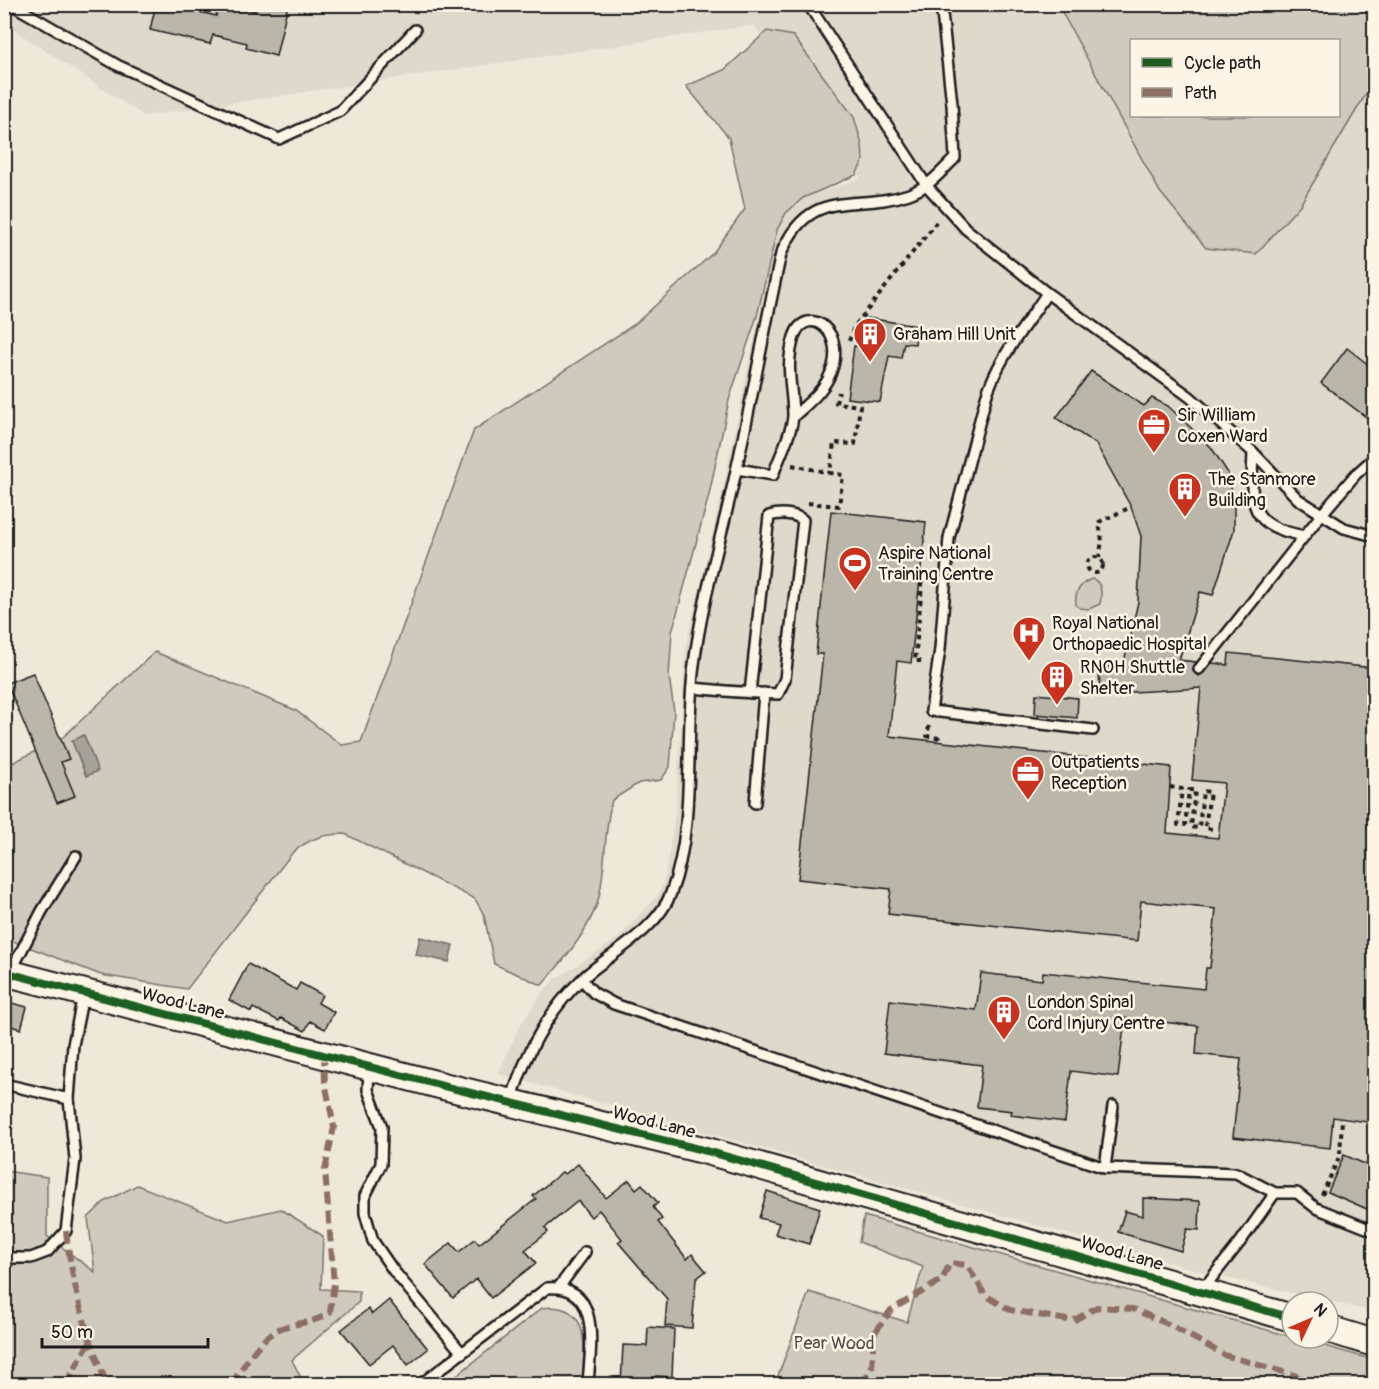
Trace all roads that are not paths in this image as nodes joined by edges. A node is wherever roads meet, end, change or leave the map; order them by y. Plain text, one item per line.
1 (11, 4) edge
2 (808, 4) edge
3 (941, 4) edge
4 (415, 30) dead end
5 (927, 186) junction
6 (1047, 293) junction
7 (794, 416) junction
8 (1253, 453) junction
9 (1374, 458) edge
10 (737, 469) junction
11 (1321, 515) junction
12 (1304, 536) junction
13 (1374, 536) edge
14 (1199, 669) dead end
15 (692, 688) junction
16 (750, 693) junction
17 (764, 693) junction
18 (1093, 730) dead end
19 (755, 803) dead end
20 (76, 856) dead end
21 (7, 972) edge
22 (582, 980) junction
23 (84, 993) junction
24 (369, 1065) junction
25 (4, 1084) edge
26 (69, 1099) junction
27 (511, 1101) junction
28 (1113, 1106) dead end
29 (1105, 1168) junction
30 (1275, 1192) junction
31 (1374, 1231) edge
32 (585, 1252) dead end
33 (8, 1258) dead end
34 (559, 1287) junction
35 (1201, 1291) junction
36 (1280, 1314) edge
37 (1340, 1333) edge
38 (1374, 1343) edge
39 (462, 1353) junction
40 (420, 1384) edge
41 (588, 1384) edge

1 - 4 lane
2 - 5 lane
3 - 5 lane
5 - 6 lane
5 - 10 lane
6 - 8 lane
6 - 18 lane
7 - 7 lane
7 - 10 lane
8 - 11 lane
8 - 12 lane
9 - 11 lane
10 - 15 lane
11 - 12 lane
11 - 13 lane
12 - 14 lane
15 - 16 lane
15 - 22 lane
16 - 17 lane
16 - 17 lane
17 - 19 lane
20 - 21 lane
21 - 23 street, Wood Lane
22 - 27 lane
22 - 29 lane
23 - 24 street, Wood Lane
23 - 26 lane
24 - 27 street, Wood Lane
24 - 39 lane
25 - 26 lane
26 - 33 lane
27 - 35 street, Wood Lane
28 - 29 lane
29 - 30 lane
30 - 31 lane
30 - 35 lane
32 - 34 lane
34 - 39 lane
34 - 41 lane
35 - 36 street, Wood Lane
37 - 38 street
39 - 40 lane

